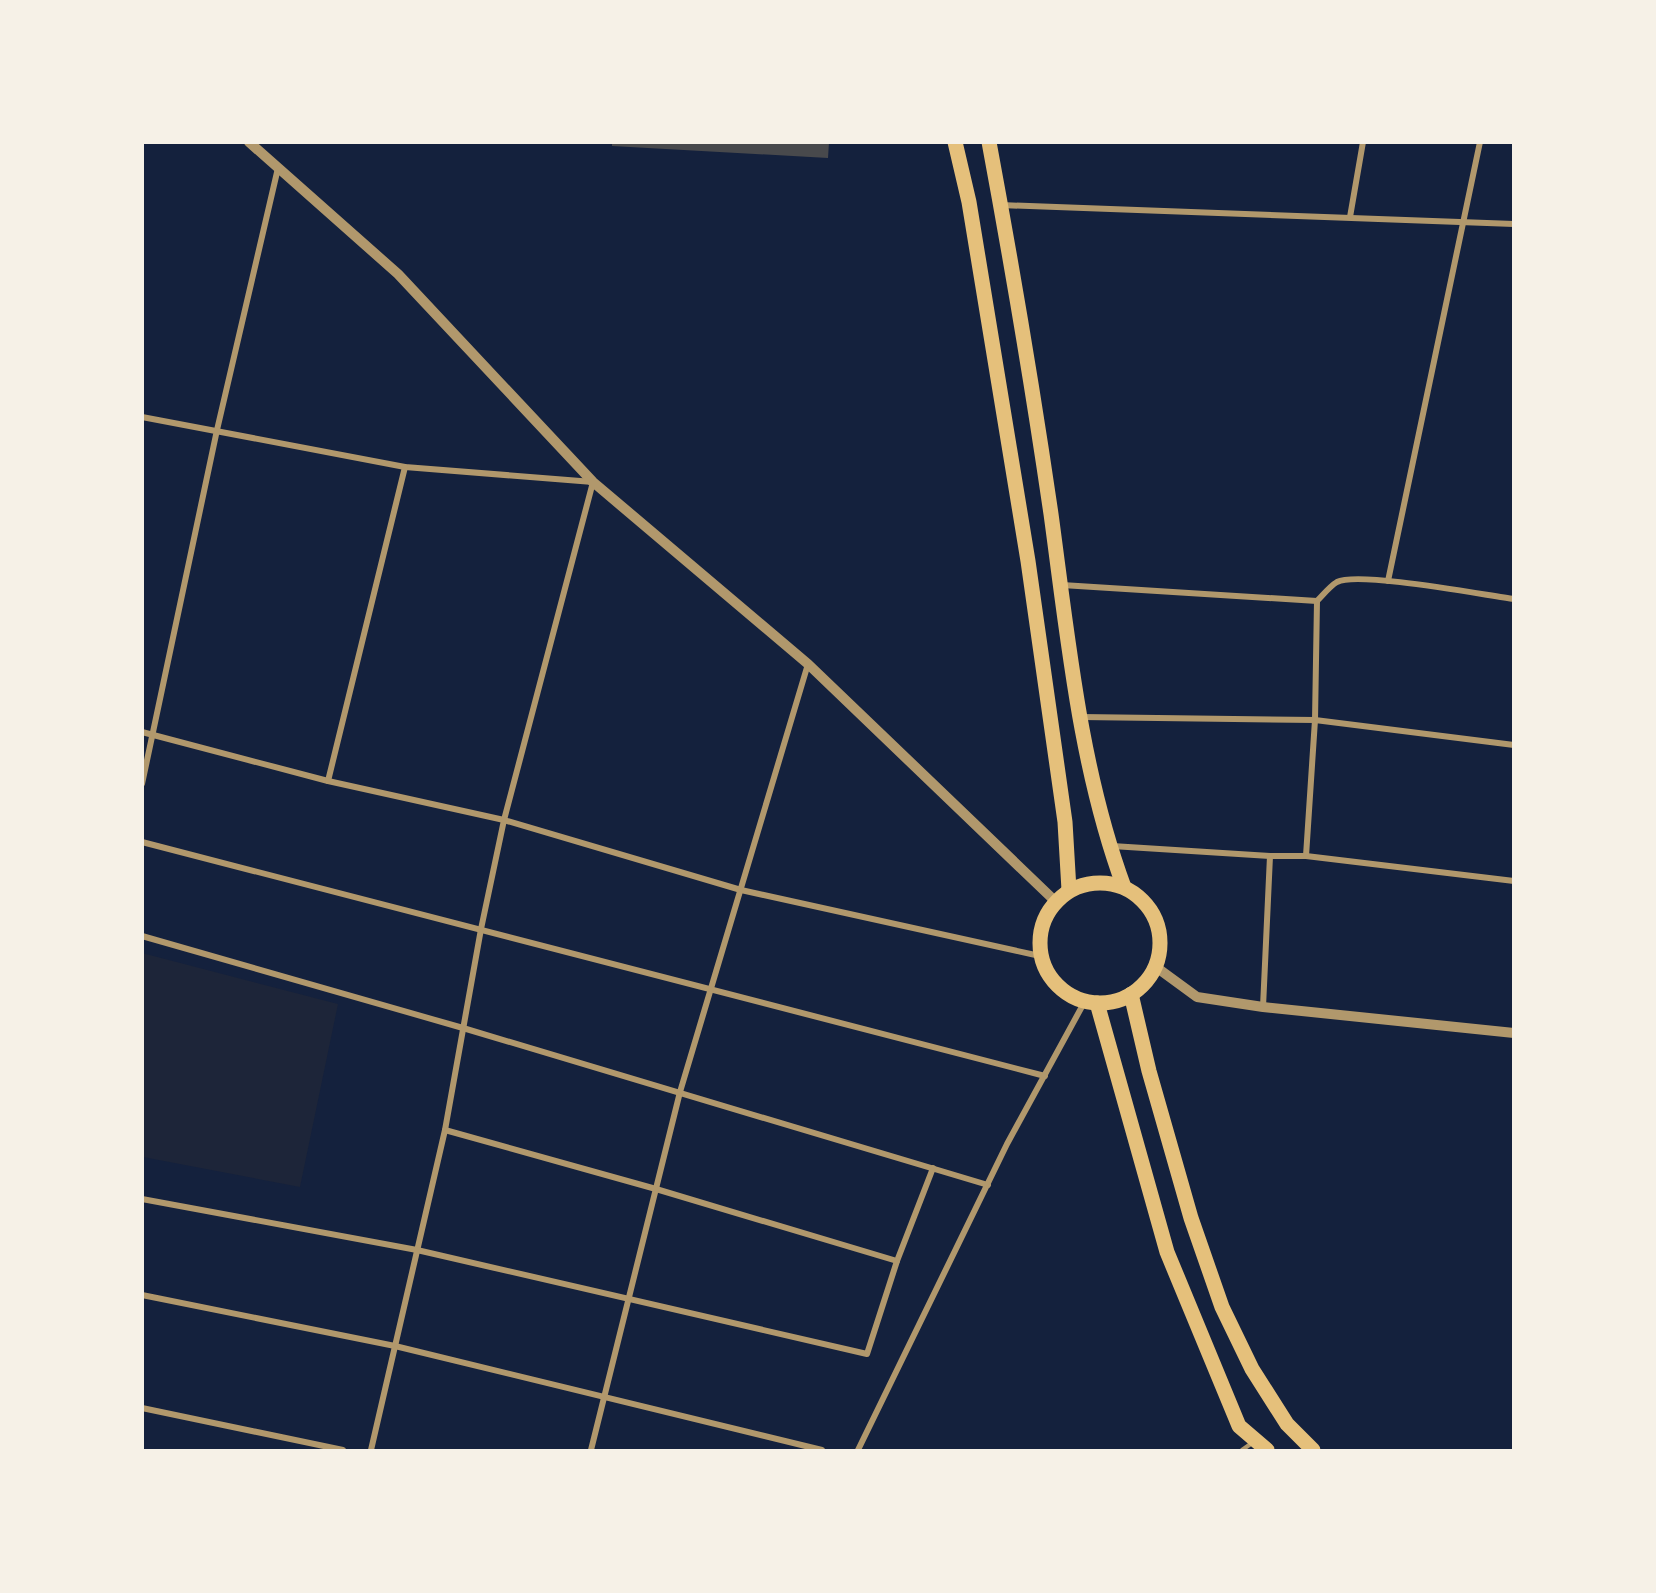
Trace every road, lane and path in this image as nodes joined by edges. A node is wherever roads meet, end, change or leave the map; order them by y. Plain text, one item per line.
1 (249, 142) edge
2 (955, 142) edge
3 (989, 142) edge
4 (1363, 142) edge
5 (1480, 142) edge
6 (278, 168) junction
7 (1001, 205) junction
8 (1350, 217) junction
9 (1463, 223) junction
10 (1514, 224) edge
11 (142, 417) edge
12 (217, 430) junction
13 (405, 467) junction
14 (593, 482) junction
15 (1388, 581) junction
16 (1061, 585) junction
17 (1514, 599) edge
18 (1317, 601) junction
19 (808, 664) junction
20 (1079, 717) junction
21 (1315, 720) junction
22 (142, 732) edge
23 (154, 734) junction
24 (1514, 745) edge
25 (328, 782) junction
26 (142, 784) edge
27 (504, 820) junction
28 (142, 842) edge
29 (1109, 846) junction
30 (1270, 856) junction
31 (1306, 856) junction
32 (1514, 881) edge
33 (1124, 887) junction
34 (741, 890) junction
35 (1069, 890) junction
36 (1055, 901) junction
37 (481, 929) junction
38 (142, 936) edge
39 (1040, 956) junction
40 (1155, 967) junction
41 (710, 991) junction
42 (1131, 994) junction
43 (1091, 1002) junction
44 (1263, 1008) junction
45 (463, 1028) junction
46 (1514, 1033) edge
47 (1045, 1077) junction
48 (680, 1092) junction
49 (445, 1130) junction
50 (933, 1168) junction
51 (988, 1185) junction
52 (656, 1189) junction
53 (142, 1199) edge
54 (417, 1250) junction
55 (897, 1261) junction
56 (142, 1295) edge
57 (629, 1299) junction
58 (395, 1346) junction
59 (604, 1397) junction
60 (142, 1408) edge
61 (1261, 1446) edge
62 (343, 1450) edge
63 (371, 1450) edge
64 (591, 1450) edge
65 (822, 1450) edge
66 (858, 1450) edge
67 (1242, 1450) edge
68 (1313, 1450) edge

1 - 6 street
2 - 35 main road
3 - 7 main road
4 - 8 street
5 - 9 street
6 - 12 street
6 - 14 street
7 - 8 street
7 - 16 main road
8 - 9 street
9 - 10 street
9 - 15 street
11 - 12 street
12 - 13 street
12 - 23 street
13 - 14 street
13 - 25 street
14 - 19 street
14 - 27 street
15 - 17 street
15 - 18 street
16 - 18 street
16 - 20 main road
18 - 21 street
19 - 34 street
19 - 36 street
20 - 21 street
20 - 29 main road
21 - 24 street
21 - 31 street
22 - 23 street
23 - 25 street
23 - 26 street
25 - 27 street
27 - 34 street
27 - 37 street
28 - 37 street
29 - 30 street
29 - 33 main road
30 - 31 street
30 - 44 street
31 - 32 street
33 - 35 main road
33 - 40 main road
34 - 39 street
34 - 41 street
35 - 36 main road
36 - 39 main road
37 - 41 street
37 - 45 street
38 - 45 street
39 - 43 main road
40 - 42 main road
40 - 44 street
41 - 47 street
41 - 48 street
42 - 43 main road
42 - 68 main road
43 - 47 street
43 - 61 main road
44 - 46 street
45 - 48 street
45 - 49 street
47 - 51 street
48 - 50 street
48 - 52 street
49 - 52 street
49 - 54 street
50 - 51 street
50 - 55 street
51 - 66 street
52 - 55 street
52 - 57 street
53 - 54 street
54 - 57 street
54 - 58 street
55 - 57 street
56 - 58 street
57 - 59 street
58 - 59 street
58 - 63 street
59 - 64 street
59 - 65 street
60 - 62 street
61 - 67 lane

